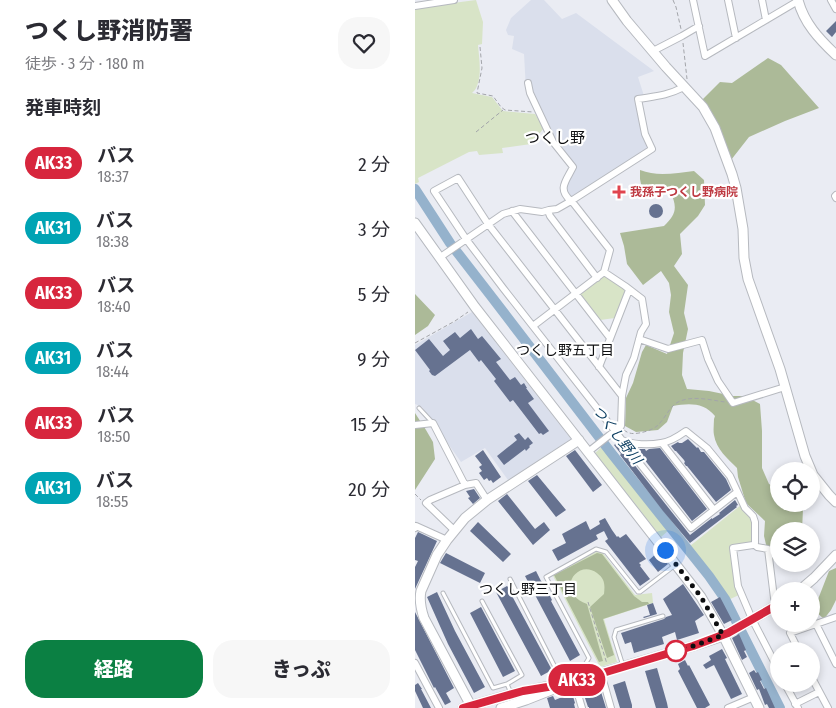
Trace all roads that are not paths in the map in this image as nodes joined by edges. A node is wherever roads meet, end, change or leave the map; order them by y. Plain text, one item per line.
1 (454, 0) edge
2 (612, 0) edge
3 (693, 0) edge
4 (728, 0) edge
5 (762, 0) edge
6 (798, 0) edge
7 (831, 0) edge
8 (415, 6) edge
9 (836, 9) edge
10 (766, 20) junction
11 (699, 26) junction
12 (736, 38) junction
13 (834, 49) edge
14 (653, 51) junction
15 (528, 83) dead end
16 (687, 89) junction
17 (571, 201) junction
18 (512, 211) junction
19 (548, 211) junction
20 (415, 223) edge
21 (488, 224) junction
22 (466, 239) junction
23 (439, 258) junction
24 (604, 272) junction
25 (597, 278) junction
26 (629, 290) junction
27 (576, 294) junction
28 (555, 310) junction
29 (533, 326) junction
30 (610, 338) junction
31 (639, 339) junction
32 (599, 367) junction
33 (785, 387) junction
34 (623, 396) junction
35 (419, 408) dead end
36 (433, 423) junction
37 (415, 425) edge
38 (615, 431) junction
39 (579, 440) junction
40 (662, 443) junction
41 (634, 444) junction
42 (588, 452) junction
43 (465, 486) junction
44 (737, 492) junction
45 (487, 500) junction
46 (836, 502) edge
47 (714, 510) junction
48 (415, 528) edge
49 (455, 530) junction
50 (447, 540) junction
51 (754, 544) junction
52 (836, 555) edge
53 (677, 564) junction
54 (510, 579) dead end
55 (772, 582) edge
56 (809, 582) edge
57 (443, 593) dead end
58 (482, 601) dead end
59 (770, 609) edge
60 (418, 610) edge
61 (663, 616) dead end
62 (836, 617) edge
63 (752, 619) junction
64 (820, 623) edge
65 (820, 632) edge
66 (723, 635) junction
67 (770, 654) edge
68 (415, 663) edge
69 (836, 664) edge
70 (584, 666) junction
71 (623, 666) junction
72 (601, 673) junction
73 (587, 677) junction
74 (570, 682) junction
75 (507, 684) junction
76 (789, 692) edge
77 (819, 692) joint
78 (512, 694) junction
79 (754, 697) junction
80 (797, 706) edge
81 (467, 707) edge
82 (439, 708) edge
83 (501, 708) edge
84 (582, 708) edge
85 (611, 708) edge
86 (728, 708) edge
87 (759, 708) edge
88 (828, 708) edge

1 - 8 street
2 - 14 street
3 - 11 street
4 - 12 street
5 - 10 street
6 - 10 street
6 - 13 street
7 - 9 street
10 - 12 street
11 - 12 street
11 - 14 street
14 - 16 street
15 - 17 street
16 - 17 street
16 - 33 street
17 - 19 street
17 - 24 street
18 - 19 street
18 - 21 street
18 - 27 street
19 - 25 street
20 - 23 street
21 - 22 street
21 - 22 street
21 - 28 street
22 - 23 street
22 - 29 street
23 - 39 street
24 - 25 street
24 - 26 street
25 - 27 street
26 - 30 street
26 - 31 street
27 - 28 street
27 - 30 street
28 - 29 street
28 - 32 street
29 - 38 street
30 - 32 street
31 - 33 street
31 - 34 street
32 - 34 street
33 - 46 street
34 - 38 street
35 - 36 lane
36 - 37 street
36 - 43 street
38 - 41 street
38 - 42 street
39 - 42 street
39 - 45 street
40 - 41 street
40 - 44 street
40 - 47 street
41 - 47 street
42 - 53 street
43 - 45 street
43 - 49 street
44 - 47 street
44 - 51 street
45 - 49 street
48 - 50 street
49 - 50 street
50 - 60 street
51 - 55 street
51 - 63 street
52 - 56 street
53 - 66 street
53 - 70 lane
54 - 70 lane
57 - 75 lane
58 - 75 lane
59 - 63 street
60 - 81 street
61 - 71 lane
62 - 64 street
63 - 66 street
63 - 67 street
65 - 69 street
66 - 71 street
66 - 79 street
68 - 82 street
70 - 73 lane
71 - 72 street
72 - 73 street
72 - 85 street
73 - 74 street
74 - 78 street
74 - 83 street
74 - 84 street
75 - 78 lane
76 - 80 street
77 - 80 street
77 - 88 street
78 - 81 street
79 - 86 street
79 - 87 street

